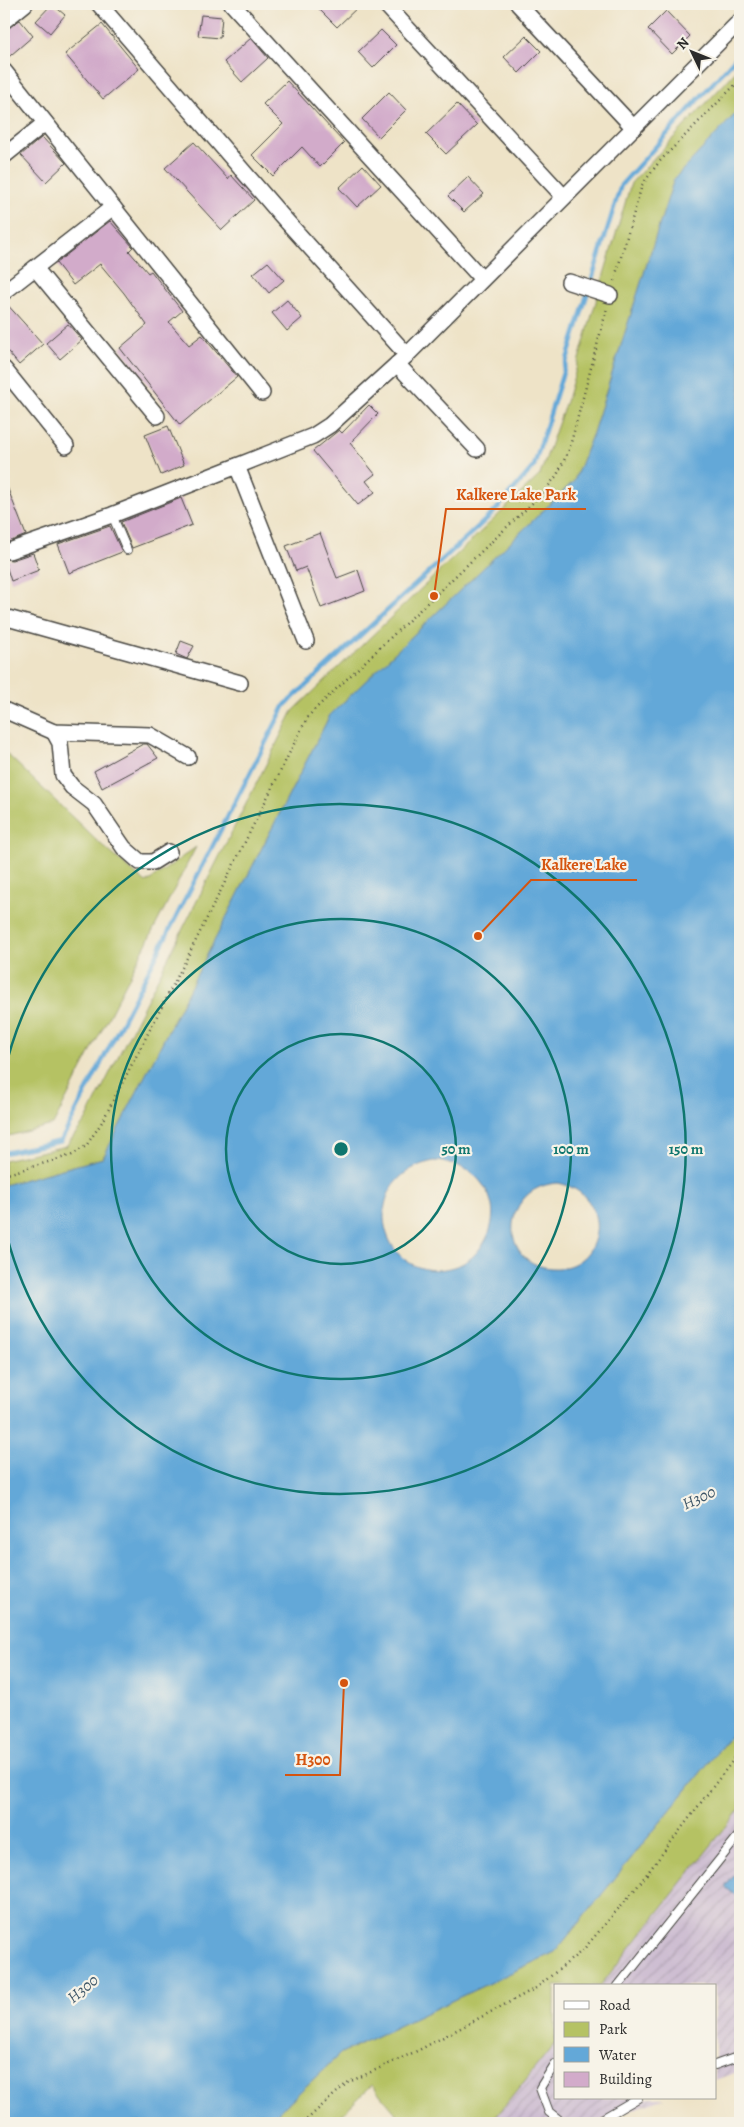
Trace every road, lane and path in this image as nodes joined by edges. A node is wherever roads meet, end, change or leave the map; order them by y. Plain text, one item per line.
1 (25, 4) edge
2 (99, 4) edge
3 (232, 4) edge
4 (385, 4) edge
5 (518, 4) edge
6 (4, 21) edge
7 (740, 21) edge
8 (4, 71) edge
9 (740, 80) edge
10 (45, 123) junction
11 (634, 128) junction
12 (4, 156) edge
13 (564, 198) junction
14 (113, 207) junction
15 (35, 268) junction
16 (482, 279) junction
17 (582, 286) dead end
18 (4, 292) edge
19 (610, 295) junction
20 (402, 359) junction
21 (4, 369) edge
22 (262, 393) dead end
23 (157, 416) dead end
24 (66, 446) dead end
25 (477, 449) dead end
26 (236, 466) junction
27 (112, 515) junction
28 (126, 550) dead end
29 (8, 551) dead end
30 (4, 617) edge
31 (306, 641) dead end
32 (240, 683) dead end
33 (4, 710) edge
34 (54, 732) junction
35 (188, 757) dead end
36 (169, 852) dead end
37 (4, 1175) edge
38 (740, 1751) edge
39 (740, 1834) edge
40 (620, 1984) edge
41 (740, 2056) edge
42 (716, 2065) edge
43 (554, 2066) edge
44 (635, 2100) edge
45 (303, 2123) edge
46 (562, 2123) edge
47 (595, 2123) edge

1 - 6 street
2 - 20 street
3 - 16 street
4 - 13 street
5 - 11 street
7 - 11 street
8 - 10 street
9 - 19 path
10 - 12 street
10 - 14 street
11 - 13 street
13 - 16 street
14 - 15 street
14 - 22 street
15 - 18 street
15 - 23 street
16 - 20 street
17 - 19 street
19 - 37 path
20 - 25 street
20 - 26 street
21 - 24 street
26 - 27 street
26 - 31 street
27 - 28 lane
27 - 29 street
30 - 32 street
33 - 34 street
34 - 35 street
34 - 36 street
38 - 45 path
39 - 40 lane
41 - 42 lane
43 - 46 lane
44 - 47 lane

